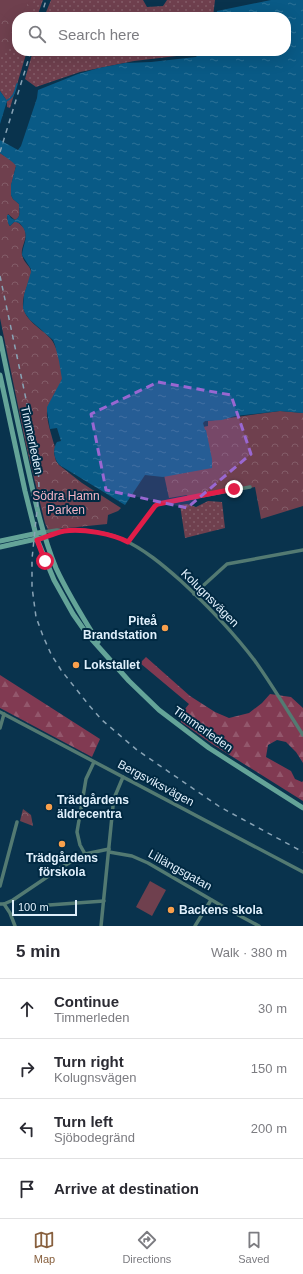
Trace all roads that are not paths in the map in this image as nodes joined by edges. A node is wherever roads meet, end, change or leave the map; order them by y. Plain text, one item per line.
1 (0, 338) edge
2 (2, 361) edge
3 (6, 372) junction
4 (0, 374) edge
5 (250, 486) dead end
6 (36, 534) junction
7 (44, 535) junction
8 (37, 540) junction
9 (0, 541) edge
10 (128, 542) junction
11 (0, 547) edge
12 (303, 550) edge
13 (194, 594) junction
14 (104, 652) junction
15 (0, 712) edge
16 (4, 714) junction
17 (0, 728) edge
18 (303, 735) edge
19 (94, 762) junction
20 (123, 777) junction
21 (303, 808) edge
22 (17, 822) dead end
23 (109, 851) junction
24 (85, 854) junction
25 (303, 872) edge
26 (0, 886) edge
27 (211, 900) junction
28 (104, 901) junction
29 (2, 904) edge
30 (49, 905) dead end
31 (15, 926) edge
32 (101, 926) edge
33 (195, 926) edge
34 (259, 926) edge

1 - 2 main road, Timmerleden
2 - 3 main road, Timmerleden
3 - 4 street
3 - 7 main road, Timmerleden
4 - 6 main road, Timmerleden
5 - 10 street
6 - 7 main road
6 - 8 main road, Timmerleden
6 - 9 main road
7 - 8 main road
7 - 10 street, Kolugnsvägen
7 - 14 main road, Timmerleden
8 - 11 main road
8 - 14 main road, Timmerleden
10 - 13 street, Kolugnsvägen
12 - 13 street
13 - 18 street, Kolugnsvägen
14 - 21 main road, Timmerleden
15 - 16 street, Bergsviksvägen
16 - 17 street
16 - 19 street, Bergsviksvägen
19 - 20 street, Bergsviksvägen
19 - 24 street
20 - 23 street
20 - 25 street, Bergsviksvägen
22 - 26 street
23 - 24 street
23 - 27 street, Lillängsgatan
23 - 28 street
24 - 29 street
27 - 33 street
27 - 34 street, Lillängsgatan
28 - 30 street
28 - 32 street
29 - 31 street

